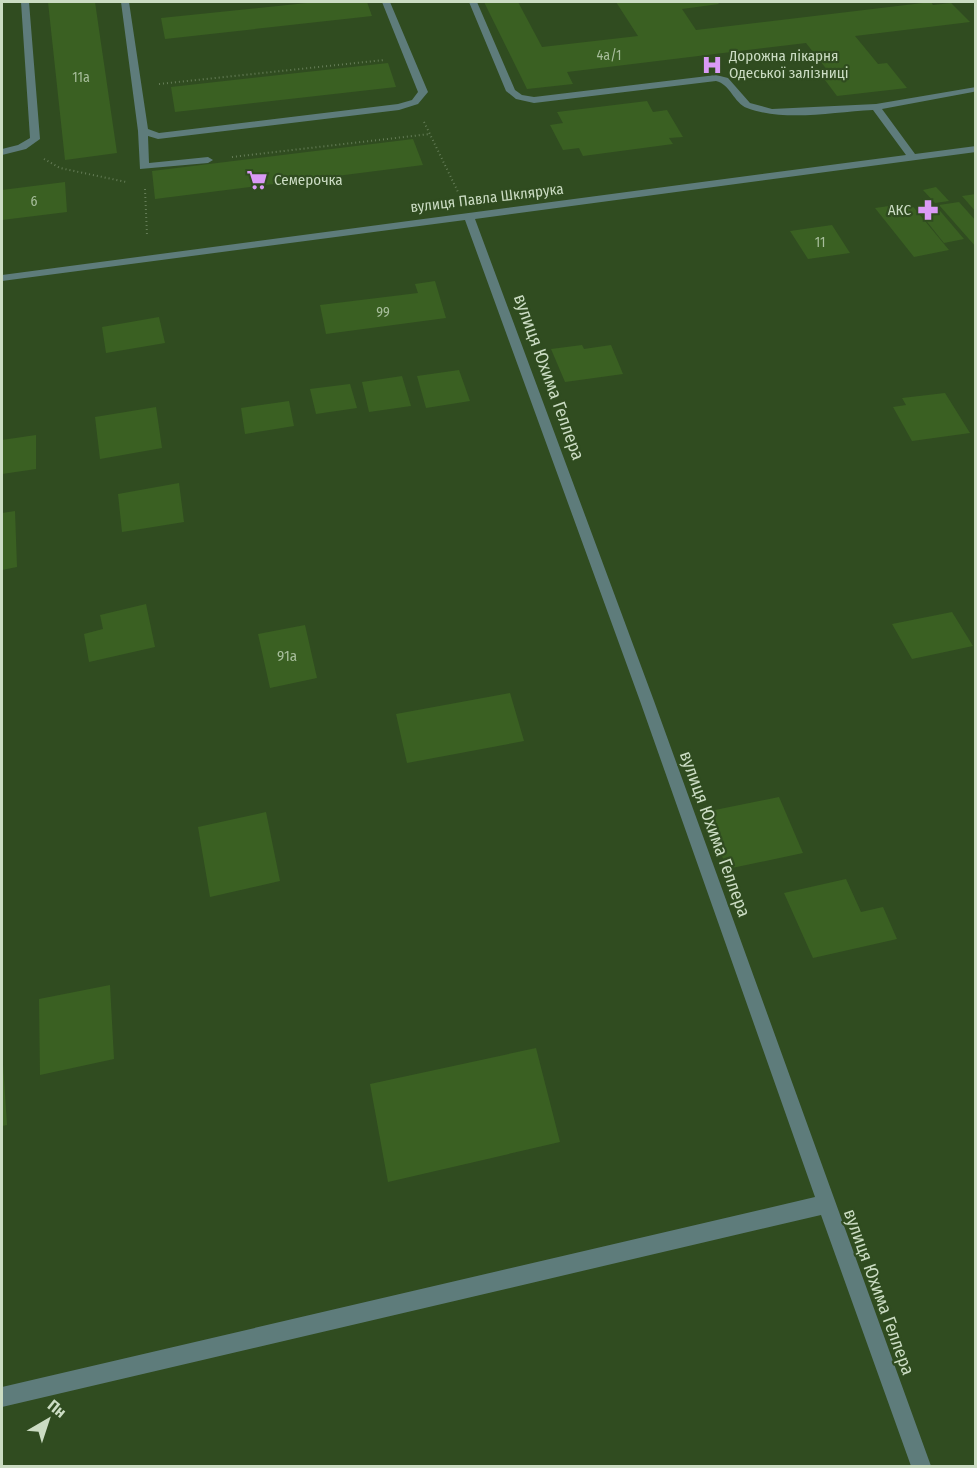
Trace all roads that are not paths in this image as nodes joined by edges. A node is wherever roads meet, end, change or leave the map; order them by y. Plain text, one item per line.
1 (25, 2) edge
2 (125, 2) edge
3 (386, 2) edge
4 (473, 2) edge
5 (973, 89) dead end
6 (876, 107) junction
7 (143, 131) junction
8 (975, 149) edge
9 (2, 152) edge
10 (912, 157) junction
11 (208, 160) road end
12 (470, 216) junction
13 (2, 278) edge
14 (827, 1204) junction
15 (2, 1397) edge
16 (921, 1467) edge

1 - 9 street
2 - 7 street
3 - 7 street
4 - 6 street
5 - 6 street
6 - 10 street
7 - 11 street
8 - 10 street, вулиця Павла Шклярука
10 - 12 street, вулиця Павла Шклярука
12 - 13 street, вулиця Павла Шклярука
12 - 14 street, вулиця Юхима Геллера
14 - 15 street
14 - 16 street, вулиця Юхима Геллера

